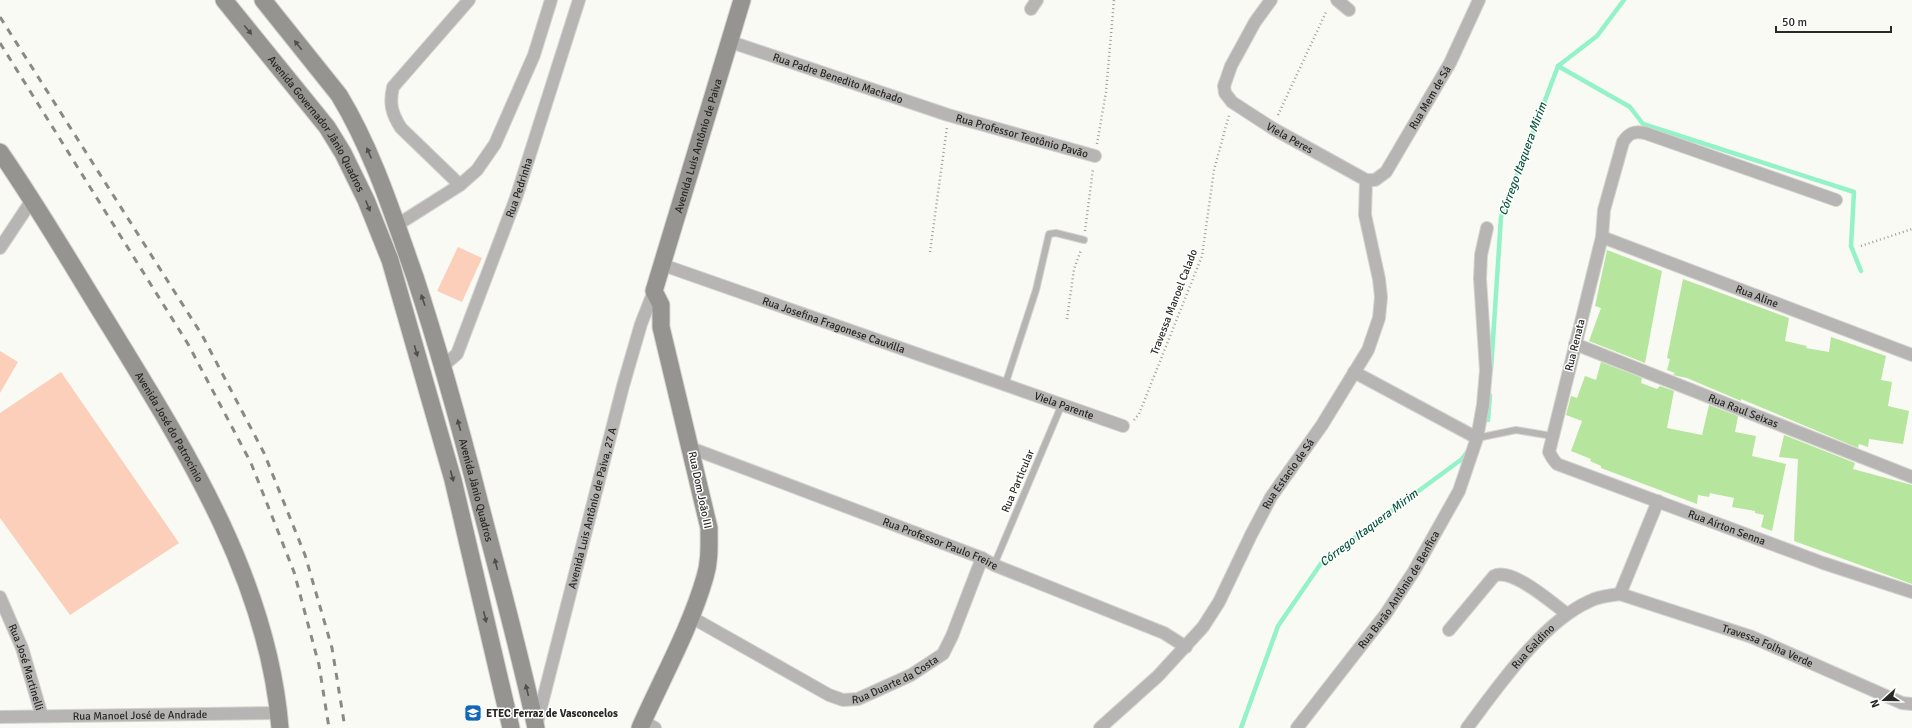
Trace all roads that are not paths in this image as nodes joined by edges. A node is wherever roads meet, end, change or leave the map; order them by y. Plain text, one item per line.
1 (224, 0) edge
2 (263, 0) edge
3 (469, 0) edge
4 (551, 0) edge
5 (579, 0) edge
6 (742, 0) edge
7 (1271, 0) edge
8 (1479, 0) edge
9 (1332, 4) edge
10 (1349, 10) dead end
11 (728, 41) junction
12 (948, 115) joint
13 (353, 120) junction
14 (332, 135) junction
15 (0, 152) edge
16 (1095, 156) dead end
17 (0, 168) edge
18 (19, 179) junction
19 (1366, 180) junction
20 (460, 185) junction
21 (32, 200) junction
22 (1836, 200) dead end
23 (397, 225) junction
24 (1487, 228) dead end
25 (1602, 237) junction
26 (1084, 240) dead end
27 (0, 248) edge
28 (407, 255) junction
29 (390, 260) junction
30 (663, 265) junction
31 (654, 290) junction
32 (1575, 344) junction
33 (1912, 355) edge
34 (443, 366) junction
35 (1354, 372) junction
36 (1005, 385) junction
37 (1062, 404) junction
38 (1123, 426) road end
39 (1552, 436) junction
40 (1477, 438) junction
41 (691, 448) junction
42 (1549, 452) joint
43 (1912, 478) edge
44 (1658, 501) junction
45 (982, 558) junction
46 (994, 565) junction
47 (1912, 592) edge
48 (1620, 594) junction
49 (0, 598) edge
50 (1567, 614) junction
51 (691, 617) junction
52 (1449, 630) dead end
53 (1186, 647) junction
54 (1912, 704) edge
55 (42, 716) junction
56 (0, 717) edge
57 (280, 721) edge
58 (646, 726) edge
59 (536, 727) edge
60 (511, 728) edge
61 (1100, 728) edge
62 (1297, 728) edge
63 (1467, 728) edge

1 -> 14 main road, Avenida Governador Jânio Quadros
13 -> 2 main road, Avenida Governador Jânio Quadros
3 - 20 street
4 - 20 street
5 - 34 street, Rua Pedrinha
6 - 11 main road, Avenida Luis Antônio de Paiva
7 - 19 street, Viela Peres
8 - 19 street, Rua Mem de Sá
9 - 10 street
11 - 12 street, Rua Padre Benedito Machado
11 - 30 main road, Avenida Luis Antônio de Paiva
12 - 16 street, Rua Professor Teotônio Pavão
13 - 14 main road
23 -> 13 main road, Avenida Governador Jânio Quadros
14 -> 29 main road, Avenida Governador Jânio Quadros
15 - 18 main road, Avenida José do Patrocínio
17 - 18 street
18 - 21 main road, Avenida José do Patrocínio
19 - 35 street, Rua Estacio de Sá
20 - 23 street
21 - 27 street
21 - 57 main road, Avenida José do Patrocínio
22 - 25 street, Rua Renata
23 - 28 main road, Avenida Governador Jânio Quadros
24 - 40 street, Rua Barão Antônio de Benfica
25 - 32 street, Rua Renata
25 - 33 street, Rua Aline
26 - 36 lane
28 - 29 main road
34 -> 28 main road, Avenida Jânio Quadros
29 -> 60 main road, Avenida Jânio Quadros
30 - 31 main road, Avenida Luis Antônio de Paiva
30 - 36 street, Rua Josefina Fragonese Cauvilla
31 - 41 main road, Rua Dom João III
31 - 59 street, Avenida Luis Antônio de Paiva, 27 A
32 - 39 street, Rua Renata
32 - 43 street, Rua Raul Seixas
59 -> 34 main road, Avenida Jânio Quadros
35 - 40 street
35 - 53 street, Rua Estacio de Sá
36 - 37 street, Viela Parente
37 - 38 street, Viela Parente
37 - 46 lane, Rua Particular
39 - 40 lane
39 - 42 street, Rua Renata
40 - 62 street, Rua Barão Antônio de Benfica
41 - 45 street, Rua Professor Paulo Freire
41 - 51 main road, Rua Dom João III
42 - 44 street, Rua Aírton Senna
44 - 47 street, Rua Aírton Senna
44 - 48 street
45 - 46 street, Rua Professor Paulo Freire
45 - 51 street, Rua Duarte da Costa
46 - 53 street, Rua Professor Paulo Freire
48 - 50 street, Rua Galdino
48 - 54 street, Travessa Folha Verde
49 - 55 street, Rua José Martinelli
50 - 52 street
50 - 63 street, Rua Galdino
51 - 58 main road, Rua Dom João III
53 - 61 street, Rua Estacio de Sá
55 - 56 street, Rua Manoel José de Andrade
55 - 57 street, Rua Manoel José de Andrade

